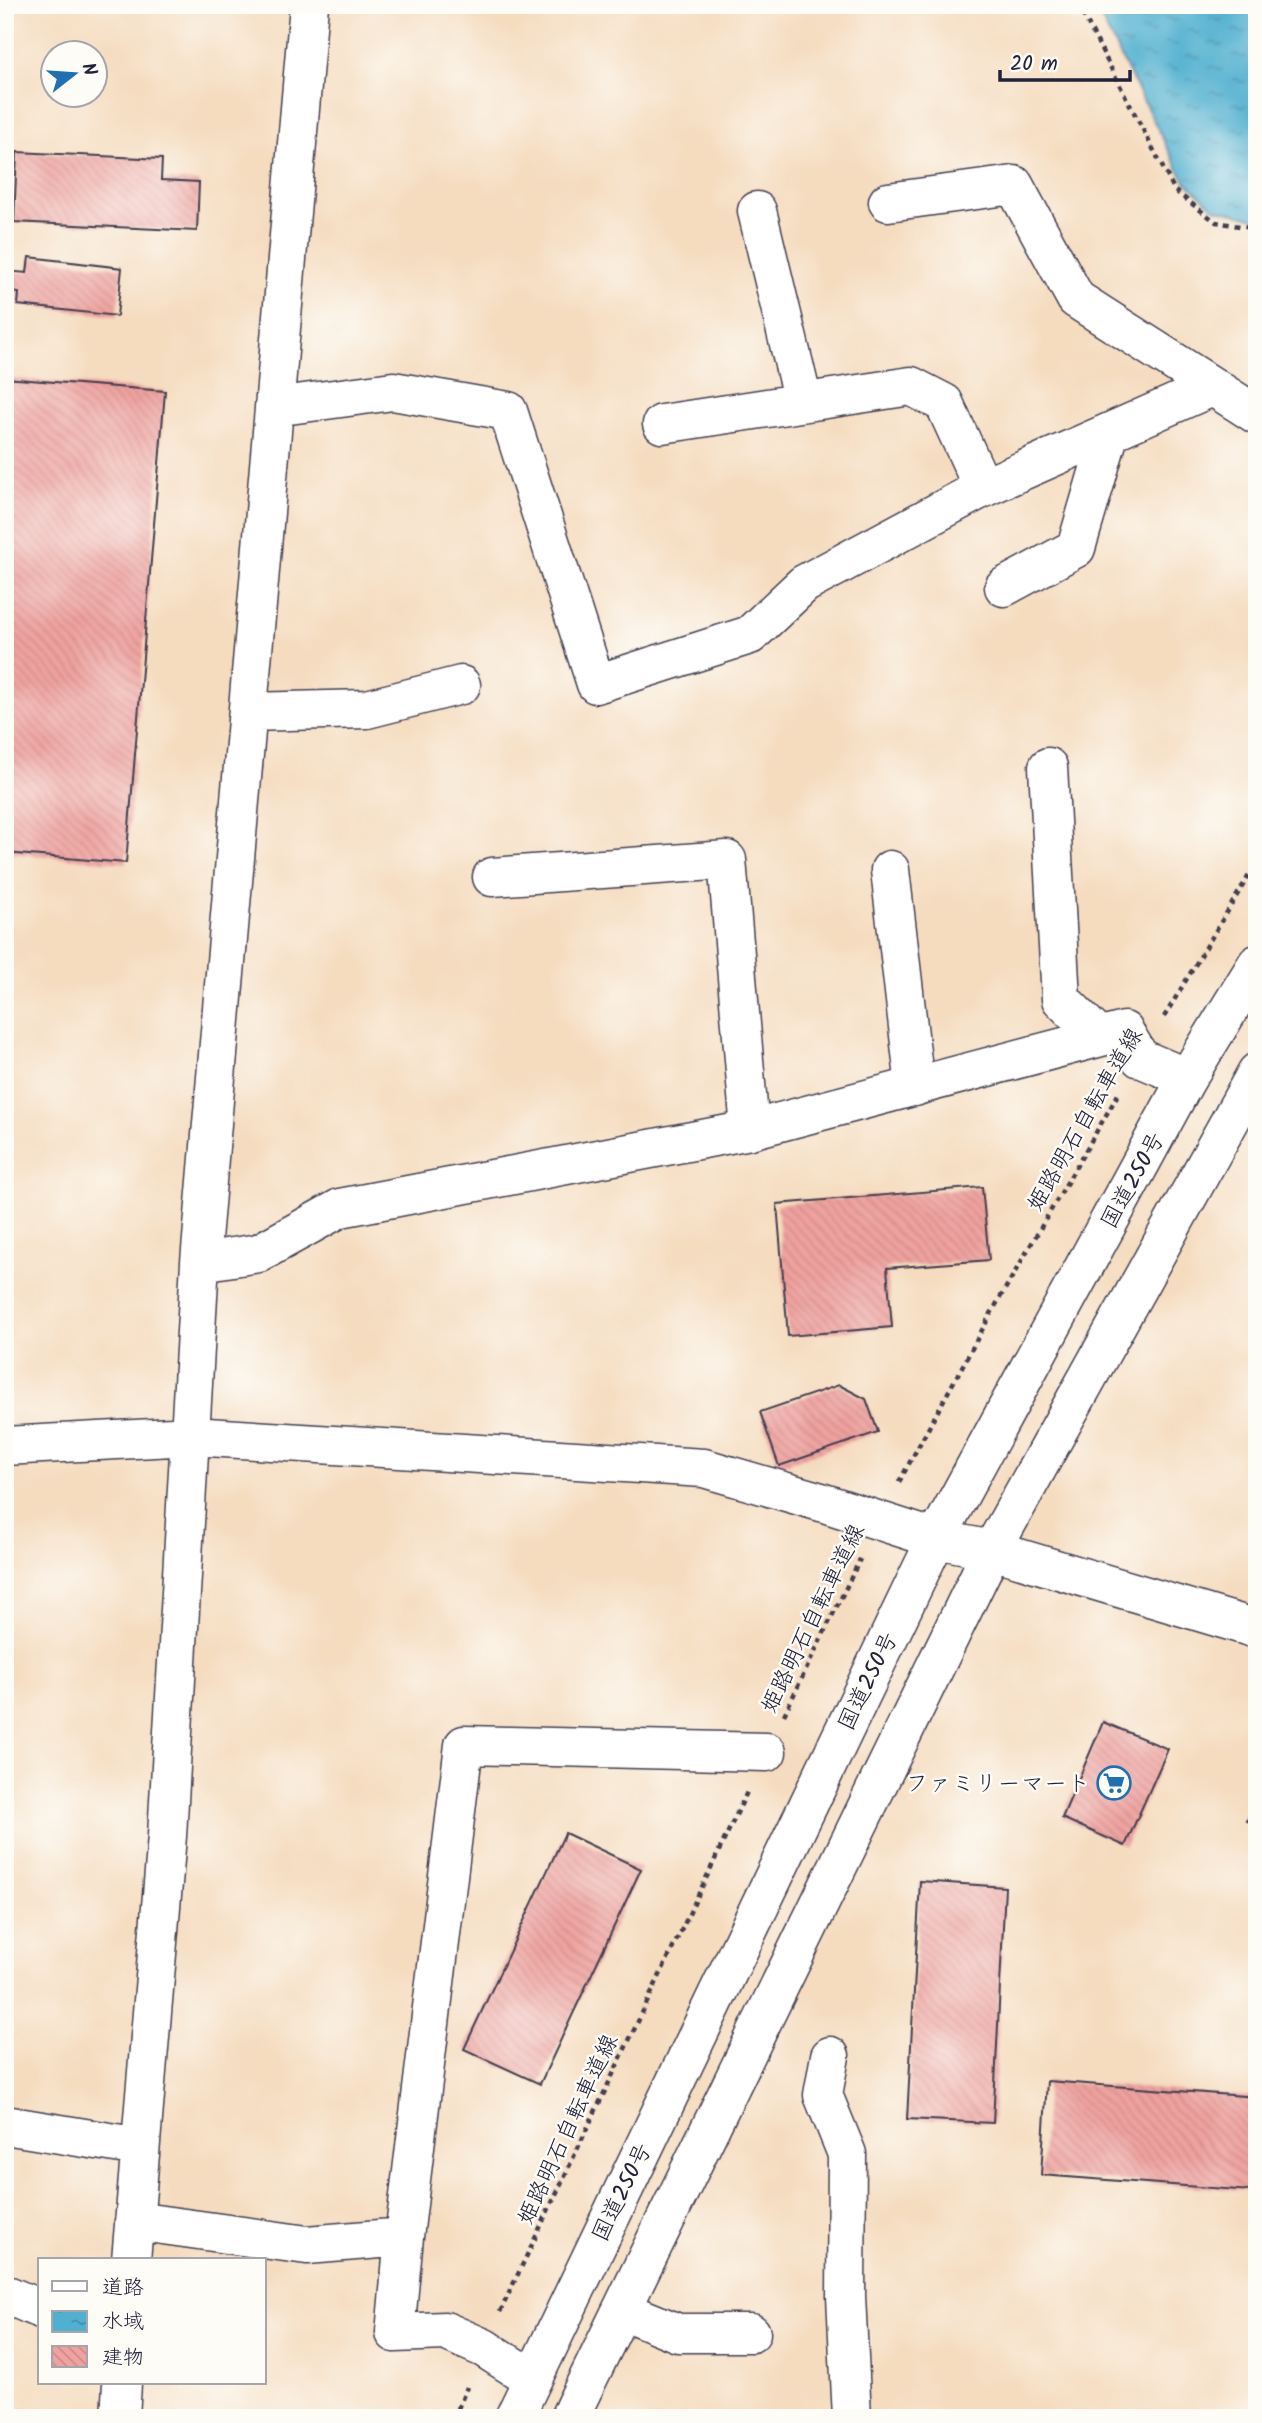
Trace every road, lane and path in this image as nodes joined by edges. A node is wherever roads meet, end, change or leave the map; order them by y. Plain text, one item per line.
1 (309, 5) edge
2 (1078, 5) edge
3 (888, 202) dead end
4 (757, 211) dead end
5 (1257, 229) edge
6 (1212, 387) junction
7 (803, 402) junction
8 (274, 407) junction
9 (1257, 415) edge
10 (662, 424) dead end
11 (1110, 432) junction
12 (983, 488) junction
13 (1004, 587) dead end
14 (461, 685) dead end
15 (248, 712) junction
16 (1048, 766) dead end
17 (1257, 862) edge
18 (890, 870) dead end
19 (492, 877) dead end
20 (1257, 964) edge
21 (1099, 1037) junction
22 (1140, 1058) junction
23 (1257, 1072) edge
24 (1188, 1078) junction
25 (915, 1087) junction
26 (750, 1130) junction
27 (200, 1262) junction
28 (191, 1436) junction
29 (5, 1446) edge
30 (878, 1520) junction
31 (936, 1539) junction
32 (992, 1550) junction
33 (1257, 1629) edge
34 (766, 1752) junction
35 (830, 2056) dead end
36 (5, 2125) edge
37 (140, 2147) junction
38 (134, 2221) junction
39 (404, 2238) junction
40 (131, 2258) edge
41 (5, 2294) edge
42 (38, 2308) edge
43 (622, 2310) junction
44 (751, 2333) dead end
45 (484, 2347) junction
46 (531, 2378) junction
47 (122, 2384) edge
48 (120, 2418) edge
49 (454, 2418) edge
50 (514, 2418) edge
51 (569, 2418) edge
52 (852, 2418) edge

1 - 8 main road
2 - 5 path
3 - 6 main road
4 - 7 main road
6 - 9 main road
6 - 11 main road
7 - 10 main road
7 - 12 main road
8 - 12 main road
8 - 15 main road
11 - 12 main road
11 - 13 main road
14 - 15 main road
15 - 27 main road
16 - 21 main road
17 - 22 path, 姫路明石自転車道線
18 - 25 main road
19 - 26 main road
20 - 24 main road, 国道250号
21 - 22 main road
21 - 25 main road
22 - 24 main road
22 - 30 path, 姫路明石自転車道線
23 - 32 main road
24 - 31 main road, 国道250号
25 - 26 main road
26 - 27 main road
27 - 28 main road
28 - 29 main road
28 - 30 main road
28 - 37 main road
30 - 31 main road
30 - 34 path, 姫路明石自転車道線
31 - 32 main road
31 - 46 main road, 国道250号
32 - 33 main road
32 - 43 main road
34 - 39 main road
34 - 45 path, 姫路明石自転車道線
35 - 52 main road
36 - 37 main road
37 - 38 main road
38 - 39 main road
38 - 40 main road
39 - 45 main road
41 - 42 main road
43 - 44 main road
43 - 51 main road
45 - 46 main road
45 - 49 path, 姫路明石自転車道線
46 - 50 main road, 国道250号
47 - 48 main road

